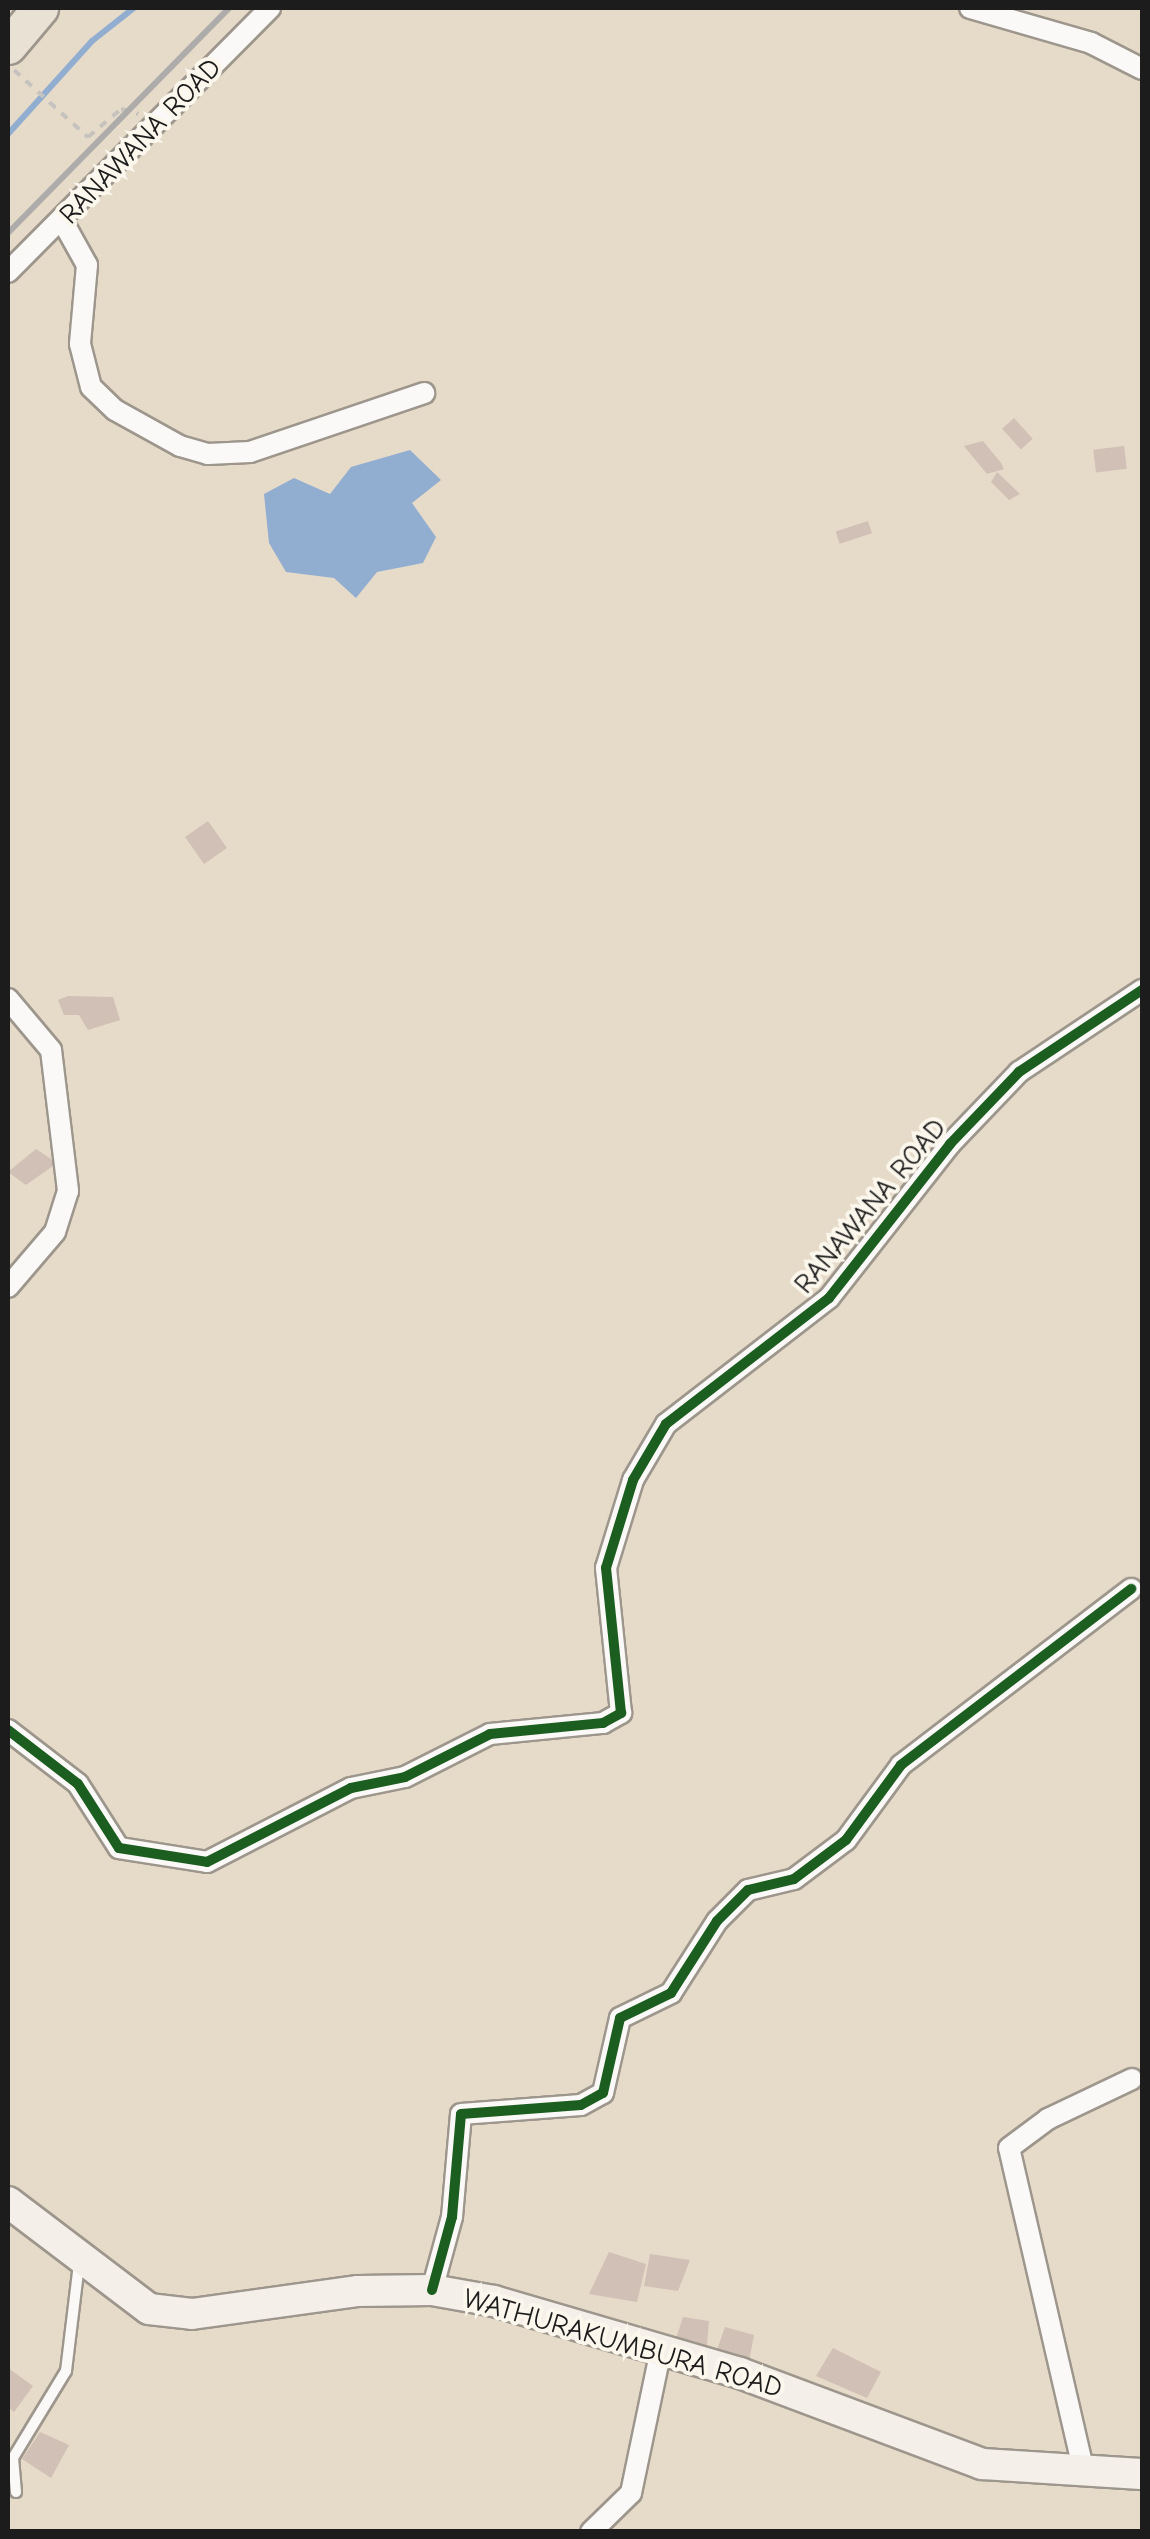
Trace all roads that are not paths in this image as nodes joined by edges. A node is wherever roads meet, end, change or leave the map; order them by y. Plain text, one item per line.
1 (40, 8) edge
2 (270, 8) edge
3 (970, 8) edge
4 (8, 46) edge
5 (1142, 69) edge
6 (63, 222) junction
7 (8, 272) edge
8 (424, 392) dead end
9 (1142, 990) edge
10 (8, 1000) edge
11 (8, 1287) edge
12 (1131, 1588) dead end
13 (8, 1730) edge
14 (1132, 2079) dead end
15 (8, 2202) edge
16 (80, 2257) junction
17 (432, 2290) junction
18 (660, 2354) junction
19 (1083, 2468) junction
20 (1142, 2474) edge
21 (16, 2492) dead end
22 (591, 2532) edge

1 - 4 highway
2 - 6 street, RANAWANA ROAD
3 - 5 street
6 - 7 street, RANAWANA ROAD
6 - 8 street
9 - 13 street, RANAWANA ROAD
10 - 11 street
12 - 17 street
14 - 19 street
15 - 16 main road, WATHURAKUMBURA ROAD
16 - 17 main road, WATHURAKUMBURA ROAD
16 - 21 lane
17 - 18 main road, WATHURAKUMBURA ROAD
18 - 19 main road, WATHURAKUMBURA ROAD
18 - 22 street
19 - 20 main road, WATHURAKUMBURA ROAD

